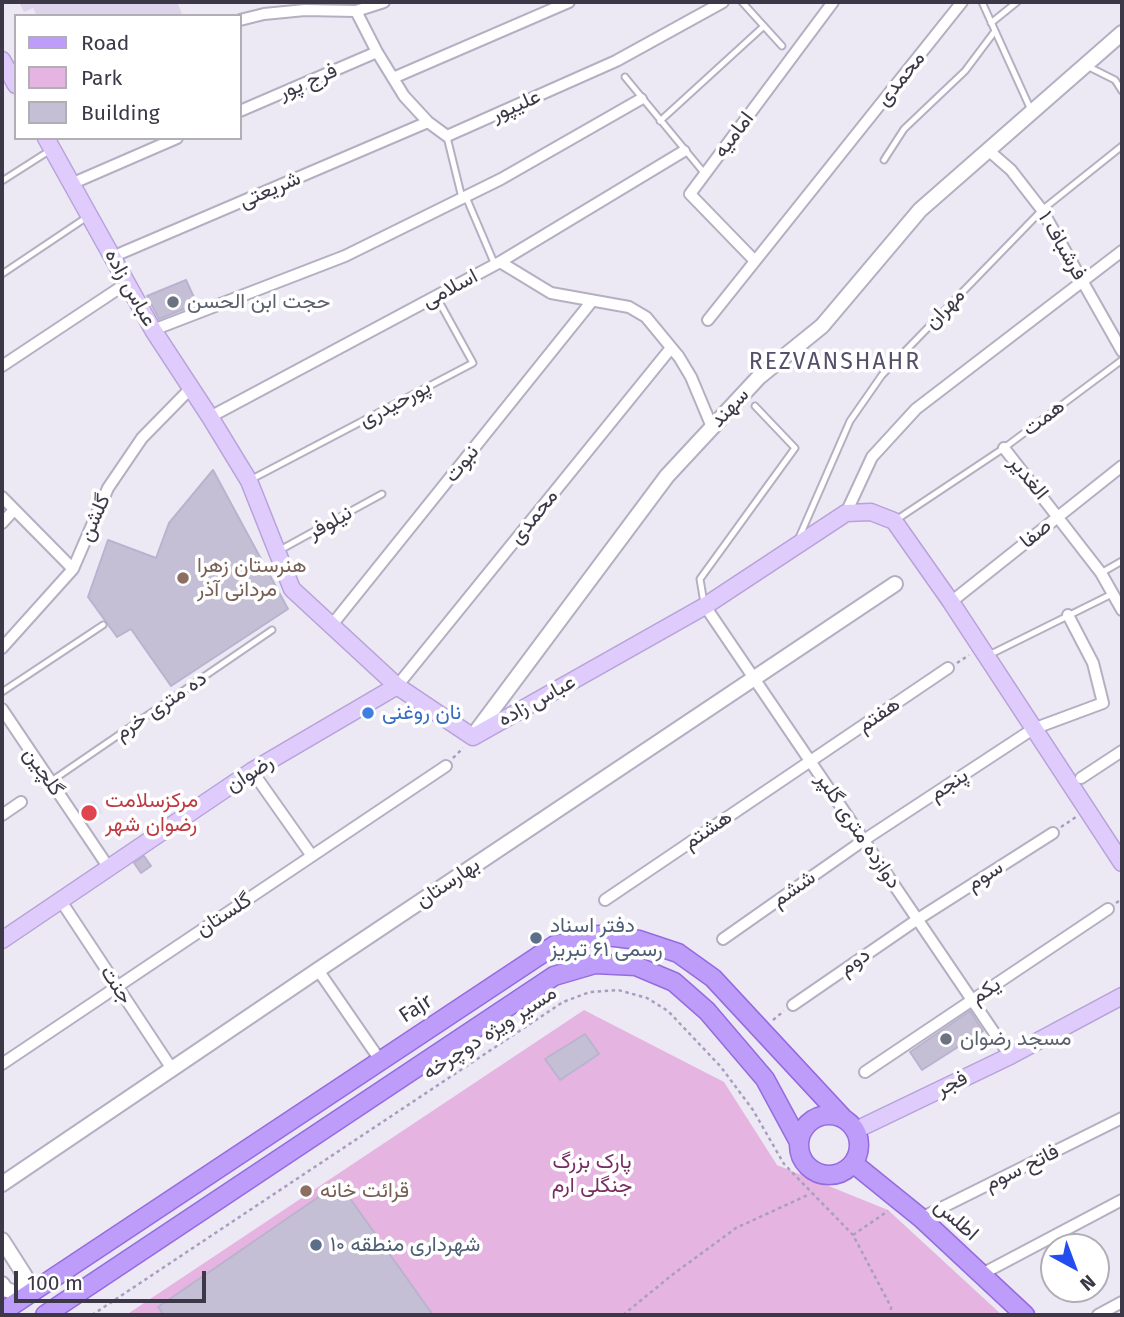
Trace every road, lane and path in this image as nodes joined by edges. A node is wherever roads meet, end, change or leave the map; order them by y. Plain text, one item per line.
1 (384, 2) edge
2 (569, 2) edge
3 (742, 2) edge
4 (833, 2) edge
5 (962, 2) edge
6 (982, 2) edge
7 (1017, 2) edge
8 (719, 3) edge
9 (305, 6) edge
10 (356, 10) junction
11 (242, 20) edge
12 (991, 23) junction
13 (764, 26) junction
14 (995, 31) junction
15 (1122, 33) edge
16 (782, 46) dead end
17 (377, 52) junction
18 (2, 60) edge
19 (1086, 65) junction
20 (625, 77) dead end
21 (393, 78) junction
22 (14, 81) edge
23 (1122, 92) edge
24 (641, 99) junction
25 (242, 110) edge
26 (1032, 113) junction
27 (660, 121) junction
28 (428, 122) junction
29 (446, 136) junction
30 (172, 140) edge
31 (49, 144) edge
32 (1122, 146) edge
33 (988, 150) junction
34 (684, 151) junction
35 (884, 160) dead end
36 (705, 174) junction
37 (2, 181) edge
38 (71, 184) junction
39 (464, 197) junction
40 (1042, 210) junction
41 (89, 216) junction
42 (1122, 251) edge
43 (112, 257) junction
44 (755, 261) junction
45 (497, 264) junction
46 (2, 274) edge
47 (1083, 281) junction
48 (127, 283) junction
49 (436, 296) junction
50 (592, 301) junction
51 (708, 320) dead end
52 (153, 330) junction
53 (671, 348) junction
54 (1122, 351) edge
55 (1122, 360) edge
56 (2, 366) edge
57 (191, 388) junction
58 (755, 406) dead end
59 (210, 416) junction
60 (712, 427) junction
61 (1004, 448) junction
62 (1122, 466) edge
63 (249, 481) junction
64 (383, 494) dead end
65 (2, 497) edge
66 (14, 510) junction
67 (846, 513) junction
68 (1059, 516) junction
69 (894, 521) junction
70 (2, 523) edge
71 (795, 546) junction
72 (277, 552) junction
73 (1122, 561) edge
74 (73, 569) junction
75 (1101, 573) junction
76 (895, 584) dead end
77 (1112, 593) junction
78 (951, 602) junction
79 (705, 607) junction
80 (1122, 610) edge
81 (1068, 615) junction
82 (103, 625) dead end
83 (331, 626) junction
84 (272, 630) dead end
85 (2, 648) edge
86 (983, 652) junction
87 (948, 668) joint
88 (755, 679) junction
89 (397, 686) junction
90 (2, 692) edge
91 (2, 709) edge
92 (1034, 729) junction
93 (473, 737) junction
94 (1122, 751) edge
95 (810, 761) junction
96 (446, 766) joint
97 (252, 771) junction
98 (1080, 778) dead end
99 (50, 782) junction
100 (21, 802) dead end
101 (1086, 811) junction
102 (2, 815) edge
103 (1053, 833) joint
104 (864, 840) junction
105 (312, 856) junction
106 (1122, 863) edge
107 (110, 868) junction
108 (605, 900) dead end
109 (61, 901) junction
110 (1108, 909) dead end
111 (918, 919) junction
112 (723, 939) dead end
113 (2, 940) edge
114 (318, 970) junction
115 (117, 985) junction
116 (1122, 996) edge
117 (973, 1000) junction
118 (793, 1005) joint
119 (761, 1029) junction
120 (1010, 1056) junction
121 (380, 1060) junction
122 (2, 1064) edge
123 (172, 1069) junction
124 (865, 1072) dead end
125 (395, 1082) junction
126 (1122, 1118) edge
127 (849, 1124) junction
128 (799, 1142) junction
129 (853, 1163) junction
130 (2, 1184) edge
131 (811, 1193) junction
132 (1122, 1200) edge
133 (901, 1202) junction
134 (921, 1218) junction
135 (853, 1235) junction
136 (2, 1240) edge
137 (982, 1274) junction
138 (2, 1284) edge
139 (26, 1297) junction
140 (1122, 1303) edge
141 (2, 1312) edge
142 (38, 1315) edge
143 (45, 1315) edge
144 (92, 1315) edge
145 (623, 1315) edge
146 (891, 1315) edge
147 (1025, 1315) edge
148 (1098, 1315) edge

1 - 10 street
2 - 21 street
3 - 13 lane
4 - 36 street, امامیه
5 - 44 street, محمدی
6 - 12 lane
7 - 12 lane
8 - 29 street, علیپور
9 - 10 street
9 - 11 street
10 - 17 street
12 - 14 lane
13 - 16 lane
13 - 27 lane
14 - 26 lane
14 - 35 lane
15 - 19 street, سهند
17 - 21 street
17 - 25 street, فرج پور
18 - 22 main road
19 - 23 lane
19 - 26 street, سهند
20 - 24 lane
21 - 28 street
24 - 27 lane
24 - 39 street
26 - 33 street, سهند
27 - 34 lane
28 - 29 street
28 - 43 street, شریعتی
29 - 39 lane
30 - 38 street
31 - 37 lane
31 - 38 main road, عباس زاده
32 - 40 lane, مهران
33 - 40 street, فرشباف ۱
33 - 60 street, سهند
34 - 36 lane
34 - 45 street, اسلامی
36 - 44 street, امامیه
38 - 41 main road, عباس زاده
39 - 45 lane
39 - 52 street
40 - 47 street, فرشباف ۱
40 - 71 lane, مهران
41 - 43 main road, عباس زاده
41 - 46 lane
42 - 47 street
43 - 48 main road, عباس زاده
44 - 51 street, محمدی
45 - 49 street, اسلامی
45 - 50 street
47 - 54 street, فرشباف ۱
47 - 67 street
48 - 52 main road, عباس زاده
48 - 56 street
49 - 59 street, اسلامی
49 - 63 lane, پورحیدری
50 - 53 street
50 - 83 street, نبوت
52 - 57 main road, عباس زاده
53 - 60 street
53 - 89 street, محمدی
55 - 61 lane, همت
57 - 59 main road, عباس زاده
57 - 74 street, گلشن
58 - 79 lane
59 - 63 main road, عباس زاده
60 - 93 street, سهند
61 - 68 street, الغدیر
61 - 69 lane, همت
62 - 68 street, صفا
63 - 72 main road, عباس زاده
64 - 72 lane, نیلوفر
65 - 66 street
66 - 70 street
66 - 74 street
67 - 69 main road
67 - 71 main road, عباس زاده
68 - 75 street, الغدیر
68 - 78 street, صفا
69 - 78 main road
71 - 79 main road, عباس زاده
72 - 83 main road, عباس زاده
73 - 75 lane
74 - 85 street, گلشن
75 - 77 street, الغدیر
76 - 88 street, بهارستان
77 - 80 street, الغدیر
77 - 81 lane
78 - 86 main road
79 - 88 street, دوازده متری گلپر
79 - 93 main road, عباس زاده
81 - 86 lane
81 - 92 street, پنجم
82 - 90 lane
83 - 89 main road, عباس زاده
84 - 99 lane, ده متری خرم
86 - 87 path
86 - 92 main road
87 - 95 street, هفتم
88 - 95 street, دوازده متری گلپر
88 - 114 street, بهارستان
89 - 93 main road, عباس زاده
89 - 97 main road, رضوان
91 - 99 street, گلچین
92 - 101 main road
92 - 104 street, پنجم
93 - 96 path
94 - 98 street
95 - 104 street, دوازده متری گلپر
95 - 108 street, هشتم
96 - 105 street, گلستان
97 - 105 street
97 - 107 main road, رضوان
99 - 107 street, گلچین
100 - 102 street
101 - 103 path
101 - 106 main road
103 - 111 street, سوم
104 - 111 street, دوازده متری گلپر
104 - 112 street, ششم
105 - 115 street, گلستان
107 - 109 main road, رضوان
109 - 113 main road, رضوان
109 - 115 street, جنت
110 - 117 street, یکم
111 - 117 street, دوازده متری گلپر
111 - 118 street, دوم
114 - 121 street
114 - 123 street, بهارستان
115 - 122 street, گلستان
115 - 123 street, جنت
116 - 120 main road, فجر
117 - 120 street, دوازده متری گلپر
117 - 124 street, یکم
118 - 119 path
119 - 121 main road, Fajr
119 - 127 main road, Fajr
120 - 127 main road, فجر
121 - 125 main road
121 - 139 main road, Fajr
123 - 130 street, بهارستان
125 - 128 main road
125 - 143 main road
126 - 134 street, فاتح سوم
127 - 128 main road
127 - 129 main road
128 - 129 main road
129 - 133 main road, اطلس
131 - 135 path, مسیر ویژه دوچرخه
131 - 144 path, مسیر ویژه دوچرخه
131 - 145 path
132 - 137 street
133 - 134 main road, اطلس
133 - 135 path
134 - 137 main road, اطلس
135 - 146 path, مسیر ویژه دوچرخه
136 - 139 street
137 - 147 main road, اطلس
138 - 139 street
139 - 141 main road, Fajr
139 - 142 main road
140 - 148 street

